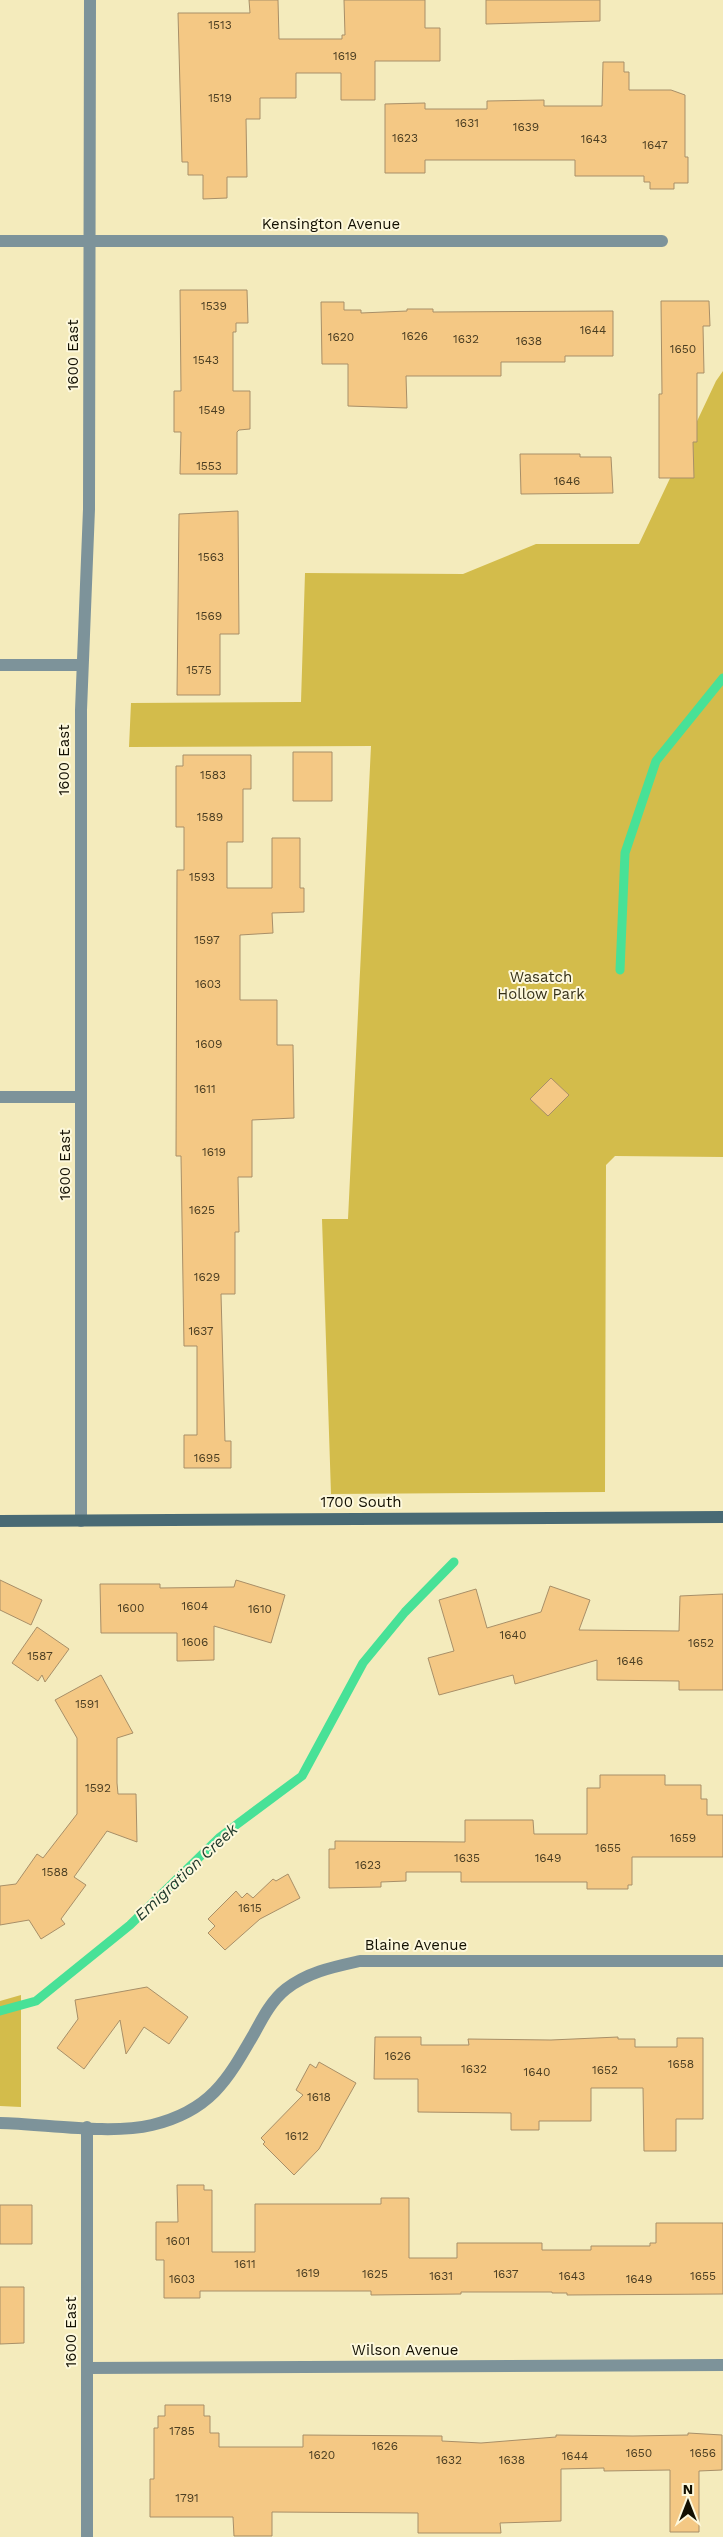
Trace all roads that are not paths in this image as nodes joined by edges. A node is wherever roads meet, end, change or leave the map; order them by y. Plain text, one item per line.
1 (90, 0) edge
2 (89, 240) junction
3 (0, 241) edge
4 (662, 242) dead end
5 (0, 665) edge
6 (81, 665) junction
7 (0, 1096) edge
8 (81, 1097) junction
9 (723, 1516) edge
10 (0, 1521) edge
11 (81, 1521) junction
12 (723, 1961) edge
13 (0, 2123) edge
14 (87, 2127) junction
15 (723, 2365) edge
16 (87, 2368) junction
17 (87, 2537) edge

1 - 2 street, 1600 East
2 - 3 street, Kensington Avenue
2 - 4 street, Kensington Avenue
2 - 6 street, 1600 East
5 - 6 street
6 - 8 street, 1600 East
7 - 8 street
8 - 11 street, 1600 East
9 - 11 street, 1700 South
10 - 11 street, 1700 South
12 - 14 street, Blaine Avenue
13 - 14 street, Blaine Avenue
14 - 16 street, 1600 East
15 - 16 street, Wilson Avenue
16 - 17 street, 1600 East

